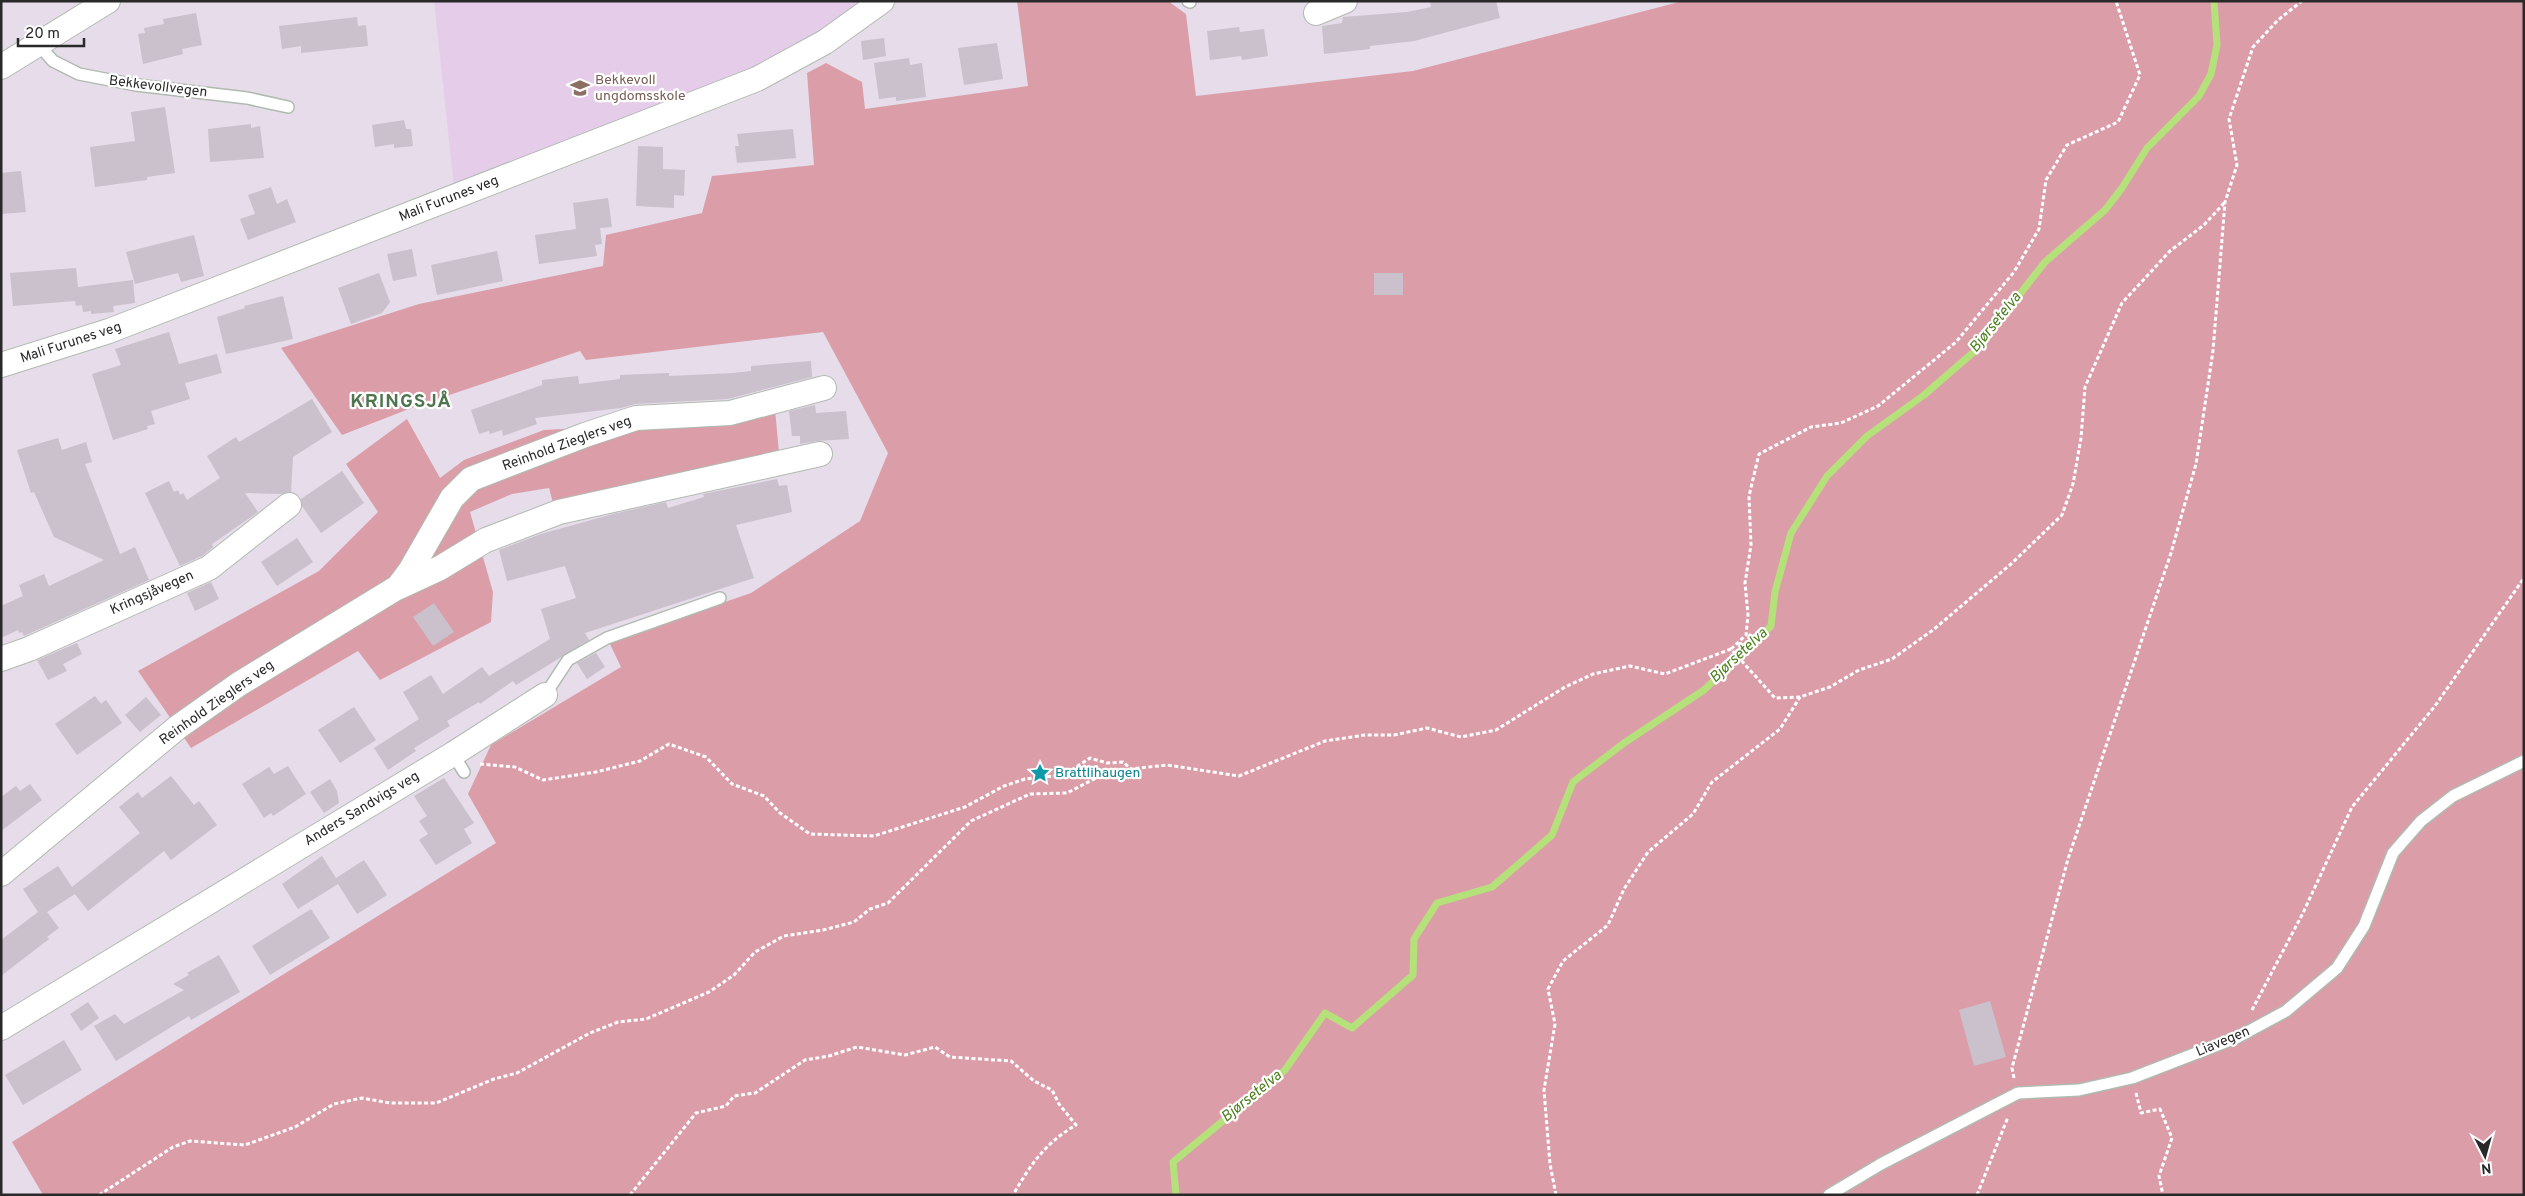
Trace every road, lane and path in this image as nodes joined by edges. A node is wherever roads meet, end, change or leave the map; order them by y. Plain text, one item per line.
1 (108, 1) edge
2 (882, 1) edge
3 (1345, 1) edge
4 (2116, 1) edge
5 (2302, 1) edge
6 (1316, 13) dead end
7 (38, 44) junction
8 (1, 67) edge
9 (288, 107) dead end
10 (2225, 202) junction
11 (1, 365) edge
12 (824, 388) dead end
13 (820, 454) dead end
14 (289, 505) dead end
15 (2524, 578) edge
16 (398, 588) junction
17 (720, 598) dead end
18 (1732, 650) junction
19 (1, 659) edge
20 (546, 695) joint
21 (1800, 697) junction
22 (2524, 761) edge
23 (458, 763) junction
24 (1131, 768) junction
25 (1, 874) edge
26 (1, 1028) edge
27 (2238, 1037) junction
28 (2132, 1078) junction
29 (2018, 1093) junction
30 (99, 1195) edge
31 (630, 1195) edge
32 (1014, 1195) edge
33 (1556, 1195) edge
34 (1829, 1195) edge
35 (1977, 1195) edge
36 (2163, 1195) edge

1 - 7 street
2 - 11 street, Mali Furunes veg
3 - 6 street
4 - 18 path
5 - 10 path
7 - 8 street
7 - 9 lane, Bekkevollvegen
10 - 21 path
10 - 29 path
12 - 16 street, Reinhold Zieglers veg
13 - 16 street, Reinhold Zieglers veg
14 - 19 street, Kringsjåvegen
15 - 27 path
16 - 25 street, Reinhold Zieglers veg
17 - 20 lane, Anders Sandvigs veg
18 - 21 path
18 - 24 path
20 - 23 street, Anders Sandvigs veg
21 - 33 path
22 - 27 lane, Liavegen
23 - 24 path
23 - 26 street, Anders Sandvigs veg
24 - 30 path
27 - 28 lane, Liavegen
28 - 29 lane, Liavegen
28 - 36 path
29 - 34 lane, Liavegen
29 - 35 path
31 - 32 path

